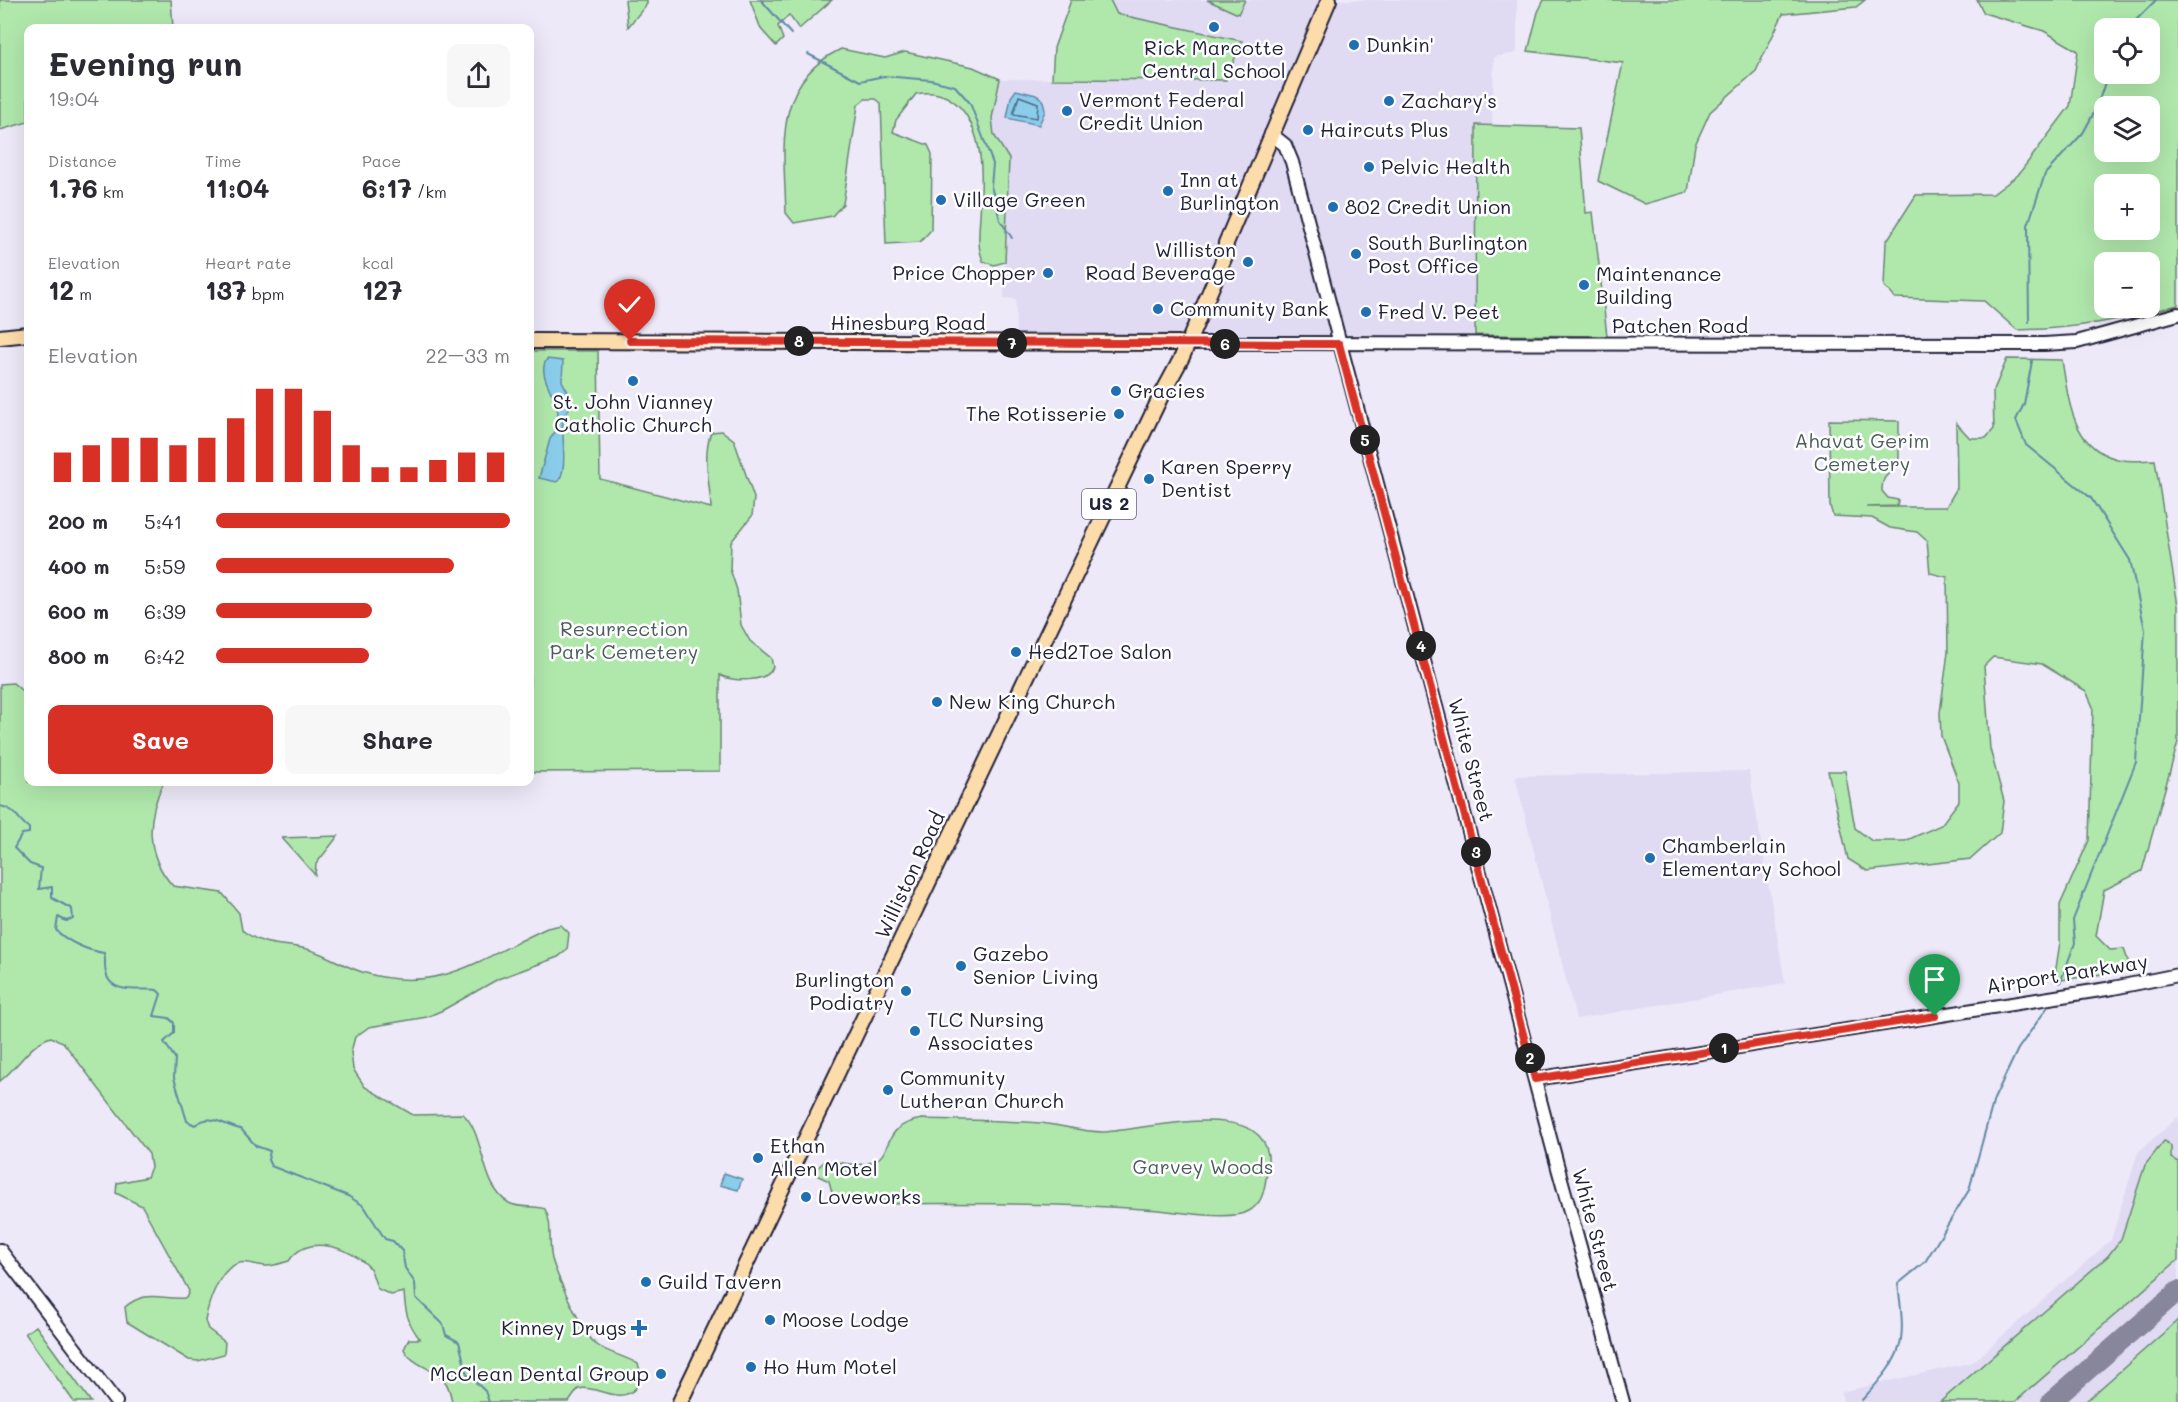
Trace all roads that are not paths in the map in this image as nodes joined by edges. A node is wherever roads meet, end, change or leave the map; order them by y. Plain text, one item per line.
1 (1329, 0) edge
2 (1271, 134) junction
3 (2178, 314) edge
4 (24, 334) edge
5 (0, 337) edge
6 (534, 341) edge
7 (1183, 344) junction
8 (1339, 344) junction
9 (2178, 975) edge
10 (1535, 1079) junction
11 (0, 1250) edge
12 (76, 1352) junction
13 (108, 1402) edge
14 (116, 1402) edge
15 (680, 1402) edge
16 (1623, 1402) edge

1 - 2 main road, Williston Road / US 2
2 - 7 main road, Williston Road / US 2
2 - 8 street, White Street
3 - 8 street, Patchen Road
4 - 5 main road
6 - 7 main road, Hinesburg Road
7 - 8 street, Patchen Road
7 - 15 main road, Williston Road / US 2
8 - 10 street, White Street
9 - 10 street, Airport Parkway
10 - 16 street, White Street
11 - 12 street
12 - 13 street
12 - 14 street

